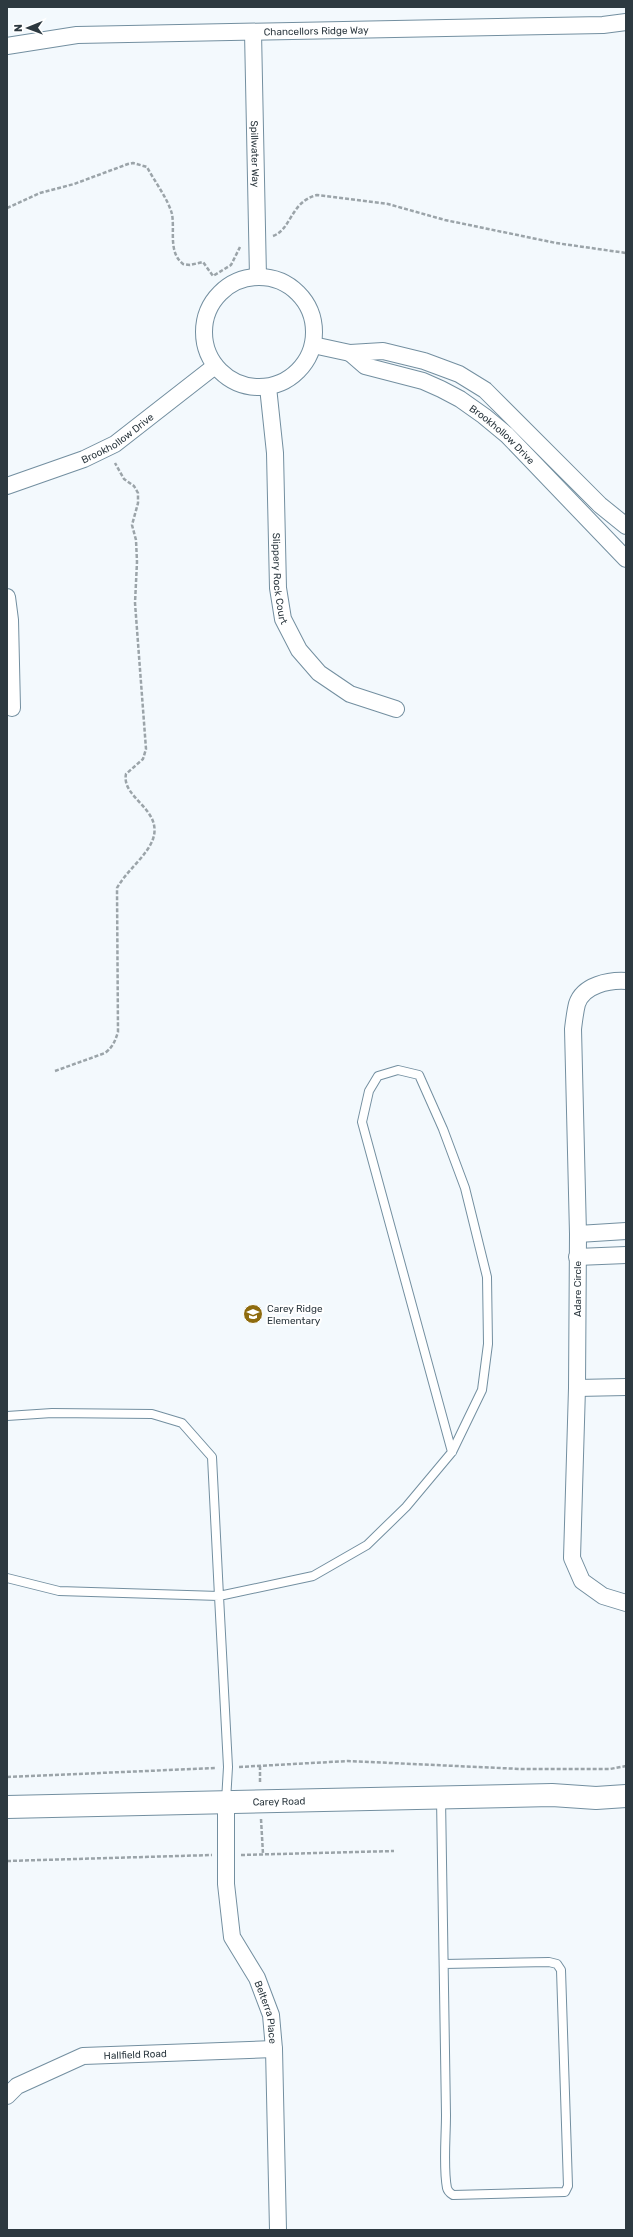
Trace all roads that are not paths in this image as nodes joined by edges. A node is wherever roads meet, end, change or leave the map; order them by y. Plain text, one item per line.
1 (626, 22) edge
2 (253, 32) junction
3 (7, 46) edge
4 (258, 277) junction
5 (313, 346) junction
6 (215, 366) junction
7 (446, 380) junction
8 (268, 387) junction
9 (516, 421) junction
10 (507, 435) junction
11 (7, 486) edge
12 (595, 513) junction
13 (626, 526) edge
14 (626, 559) edge
15 (7, 598) edge
16 (12, 708) dead end
17 (396, 709) dead end
18 (626, 981) edge
19 (626, 1231) edge
20 (578, 1234) junction
21 (626, 1255) edge
22 (578, 1257) junction
23 (626, 1387) edge
24 (577, 1388) junction
25 (7, 1416) edge
26 (452, 1452) junction
27 (7, 1578) edge
28 (218, 1596) junction
29 (626, 1603) edge
30 (626, 1783) edge
31 (552, 1795) junction
32 (626, 1796) edge
33 (442, 1797) junction
34 (226, 1802) junction
35 (7, 1807) edge
36 (444, 1964) junction
37 (274, 2049) junction
38 (7, 2096) edge
39 (278, 2230) edge

1 - 2 street, Chancellors Ridge Way
2 - 3 street, Chancellors Ridge Way
2 - 4 street, Spillwater Way
4 - 5 street
4 - 6 street
5 - 7 street, Brookhollow Drive
5 - 8 street
6 - 8 street
6 - 11 street, Brookhollow Drive
7 - 9 street, Brookhollow Drive
7 - 10 street, Brookhollow Drive
8 - 17 street, Slippery Rock Court
9 - 10 lane
9 - 12 street, Brookhollow Drive
10 - 12 street, Brookhollow Drive
12 - 13 street, Brookhollow Drive
12 - 14 street, Brookhollow Drive
15 - 16 street
18 - 20 street, Adare Circle
19 - 20 street
20 - 22 street, Adare Circle
21 - 22 street
22 - 24 street, Adare Circle
23 - 24 street
24 - 29 street, Adare Circle
25 - 28 lane
26 - 26 lane
26 - 28 lane
27 - 28 lane
28 - 34 lane
30 - 31 street, Carey Road
31 - 32 street, Carey Road
31 - 33 street, Carey Road
33 - 34 street, Carey Road
33 - 36 lane
34 - 35 street, Carey Road
34 - 37 street, Belterra Place
36 - 36 lane
37 - 38 street, Hallfield Road
37 - 39 street, Belterra Place

